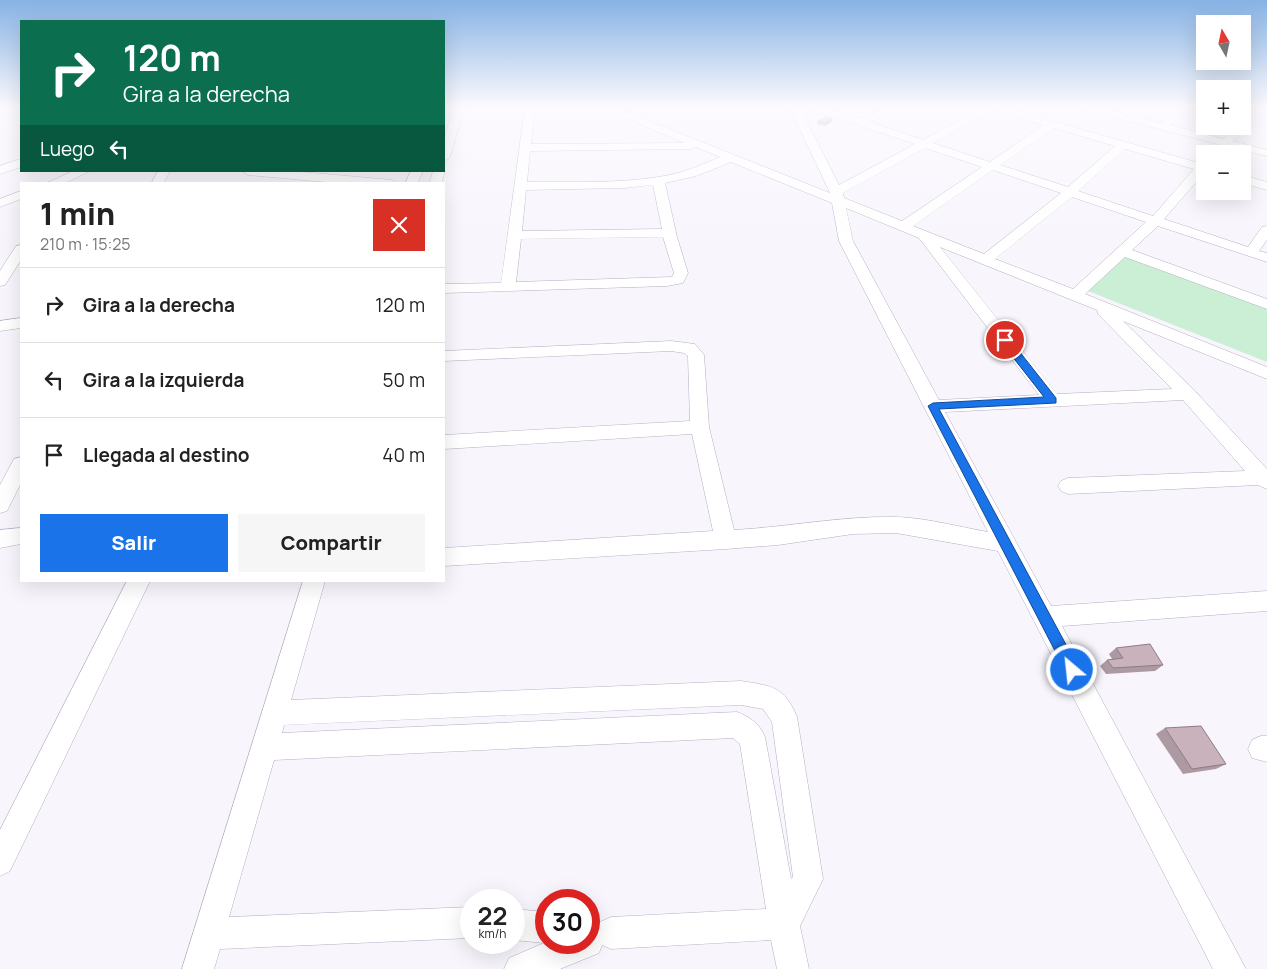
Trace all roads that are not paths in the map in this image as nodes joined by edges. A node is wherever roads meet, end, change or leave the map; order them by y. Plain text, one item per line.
1 (524, 153) edge
2 (718, 153) edge
3 (817, 153) edge
4 (910, 153) edge
5 (954, 153) edge
6 (1011, 153) edge
7 (1113, 153) edge
8 (1157, 153) edge
9 (20, 158) edge
10 (729, 158) junction
11 (20, 163) edge
12 (1196, 164) edge
13 (0, 166) edge
14 (993, 166) junction
15 (0, 170) edge
16 (82, 172) edge
17 (250, 172) edge
18 (1196, 175) edge
19 (66, 181) edge
20 (332, 181) edge
21 (658, 181) junction
22 (352, 182) edge
23 (1251, 182) edge
24 (520, 186) junction
25 (1267, 186) edge
26 (1070, 192) junction
27 (20, 195) edge
28 (837, 195) junction
29 (0, 203) edge
30 (1155, 220) junction
31 (904, 226) junction
32 (668, 229) junction
33 (1267, 230) edge
34 (515, 231) junction
35 (922, 233) junction
36 (1123, 251) junction
37 (20, 252) edge
38 (1251, 252) junction
39 (1267, 258) edge
40 (986, 259) junction
41 (0, 282) edge
42 (508, 287) junction
43 (445, 289) edge
44 (1076, 295) junction
45 (1098, 304) junction
46 (1267, 304) edge
47 (20, 323) edge
48 (0, 326) edge
49 (445, 356) edge
50 (1267, 373) edge
51 (1188, 394) junction
52 (1052, 400) junction
53 (933, 406) junction
54 (700, 427) junction
55 (445, 442) edge
56 (20, 466) edge
57 (1266, 478) edge
58 (1068, 486) dead end
59 (0, 505) edge
60 (20, 536) edge
61 (0, 539) edge
62 (726, 540) junction
63 (1005, 542) junction
64 (445, 557) edge
65 (139, 582) edge
66 (314, 582) edge
67 (1267, 601) edge
68 (1044, 617) junction
69 (274, 713) junction
70 (264, 747) junction
71 (0, 861) edge
72 (460, 923) edge
73 (784, 924) junction
74 (209, 934) junction
75 (600, 937) edge
76 (555, 954) edge
77 (198, 969) edge
78 (520, 969) edge
79 (793, 969) edge
80 (1230, 969) edge

1 - 24 street
2 - 10 street
3 - 28 street
4 - 28 street
5 - 14 street
6 - 14 street
7 - 26 street
8 - 12 street
9 - 13 street
10 - 21 street
10 - 28 street
11 - 15 street
14 - 26 street
14 - 31 street
16 - 19 street
17 - 20 street
18 - 30 street
20 - 22 street
21 - 24 street
21 - 32 street
23 - 25 street
24 - 34 street
26 - 30 street
26 - 40 street
27 - 29 street
28 - 31 street
28 - 53 street
30 - 36 street
30 - 38 street
31 - 35 street
32 - 34 street
32 - 42 street
33 - 38 street
34 - 42 street
35 - 40 street
35 - 52 street
36 - 44 street
36 - 46 street
37 - 41 street
38 - 39 street
40 - 44 street
42 - 43 street
44 - 45 street
45 - 50 street
45 - 51 street
47 - 48 street
49 - 54 street
51 - 52 street
51 - 57 street
52 - 53 street
53 - 63 street
54 - 55 street
54 - 62 street
56 - 59 street
57 - 58 street
60 - 61 street
62 - 63 street
62 - 64 street
63 - 68 street
65 - 71 street
66 - 69 street
67 - 68 street
68 - 80 street
69 - 70 street
69 - 73 street
70 - 73 street
70 - 74 street
72 - 74 street
73 - 75 street
73 - 79 street
74 - 77 street
76 - 78 street

